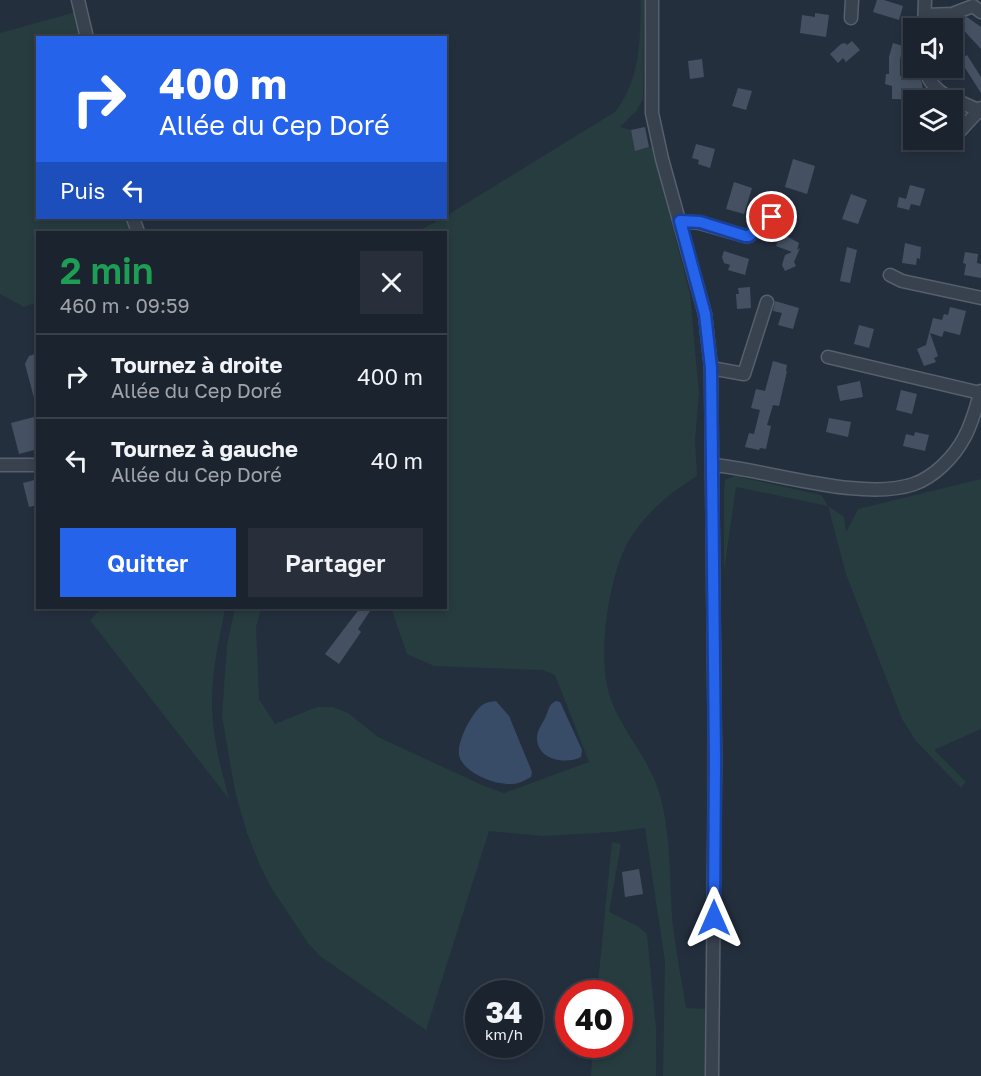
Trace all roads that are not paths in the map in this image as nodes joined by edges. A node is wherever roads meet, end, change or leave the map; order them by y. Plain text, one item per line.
1 (78, 0) edge
2 (652, 0) edge
3 (852, 0) edge
4 (925, 0) edge
5 (978, 6) edge
6 (926, 15) junction
7 (852, 18) dead end
8 (926, 18) edge
9 (87, 36) edge
10 (928, 78) edge
11 (981, 110) edge
12 (963, 128) edge
13 (772, 217) dead end
14 (680, 221) junction
15 (890, 275) dead end
16 (981, 298) edge
17 (767, 302) dead end
18 (828, 357) dead end
19 (711, 368) junction
20 (981, 392) edge
21 (0, 465) edge
22 (36, 465) edge
23 (713, 465) junction
24 (712, 1076) edge

1 - 9 street
2 - 14 street
3 - 7 street
4 - 6 street
5 - 6 street
6 - 8 street
10 - 11 street
11 - 12 street
13 - 14 street
14 - 19 street
15 - 16 street
17 - 19 street
18 - 20 street
19 - 23 street
20 - 23 street
21 - 22 street
23 - 24 street

